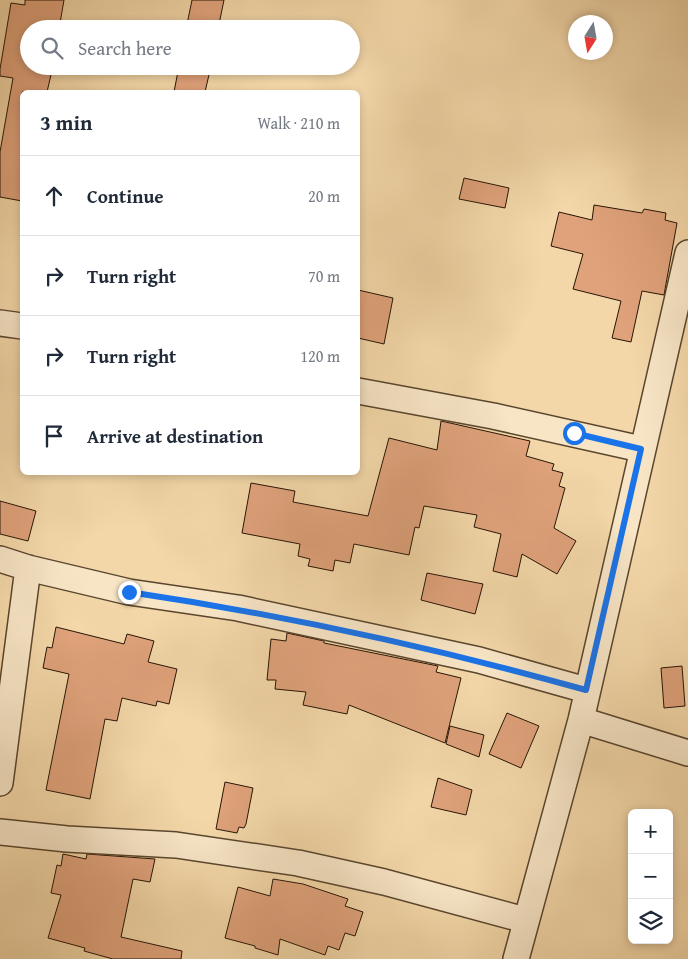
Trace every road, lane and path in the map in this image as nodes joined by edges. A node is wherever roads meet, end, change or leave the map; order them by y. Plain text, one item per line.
1 (688, 253) edge
2 (0, 323) edge
3 (20, 326) edge
4 (360, 391) edge
5 (641, 449) junction
6 (0, 559) edge
7 (28, 568) junction
8 (586, 690) junction
9 (580, 720) junction
10 (688, 753) edge
11 (0, 782) edge
12 (0, 832) edge
13 (525, 920) junction
14 (516, 959) edge

1 - 5 street
2 - 3 street
4 - 5 street
5 - 8 street
6 - 7 street
7 - 8 street
7 - 11 street
8 - 9 street
9 - 10 street
9 - 13 street
12 - 13 street
13 - 14 street

